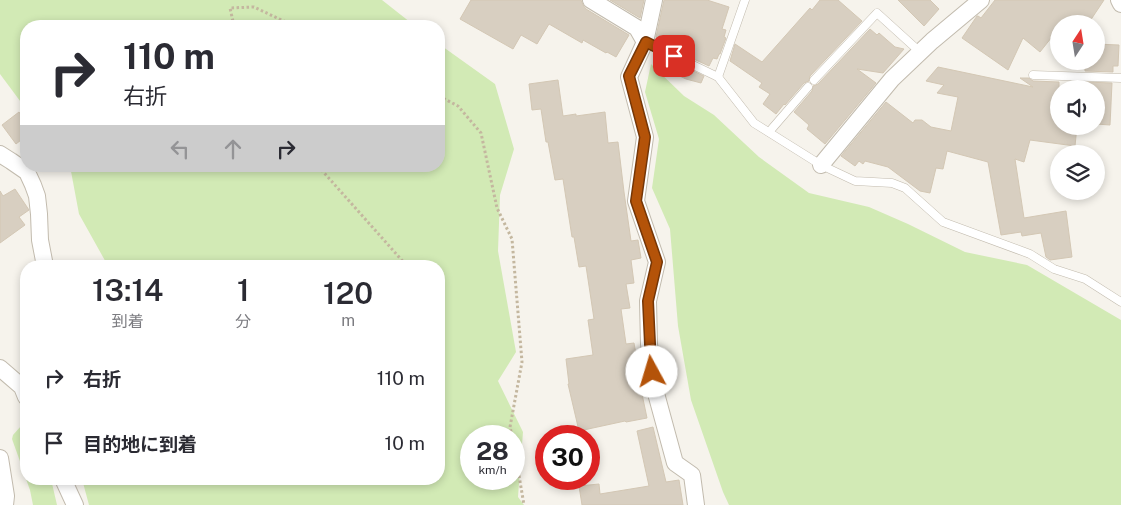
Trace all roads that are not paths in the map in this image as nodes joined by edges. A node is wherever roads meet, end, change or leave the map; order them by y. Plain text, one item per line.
1 (591, 0) edge
2 (654, 0) edge
3 (744, 0) edge
4 (980, 0) edge
5 (1119, 0) edge
6 (1121, 4) edge
7 (646, 42) junction
8 (920, 52) junction
9 (1033, 75) dead end
10 (718, 77) junction
11 (1121, 78) edge
12 (814, 80) dead end
13 (808, 87) dead end
14 (769, 132) junction
15 (0, 154) edge
16 (821, 165) junction
17 (20, 167) edge
18 (27, 172) edge
19 (44, 260) edge
20 (1121, 302) edge
21 (0, 368) edge
22 (20, 385) edge
23 (0, 458) edge
24 (66, 485) edge
25 (6, 505) edge
26 (75, 505) edge
27 (696, 505) edge

1 - 7 street
2 - 7 street
3 - 10 lane
4 - 8 street
5 - 6 street
7 - 10 lane
7 - 27 street
8 - 12 lane
8 - 16 street
9 - 11 lane
10 - 14 lane
13 - 14 lane
14 - 16 lane
15 - 17 street
16 - 20 lane
18 - 19 street
21 - 22 street
23 - 25 street
24 - 26 street

